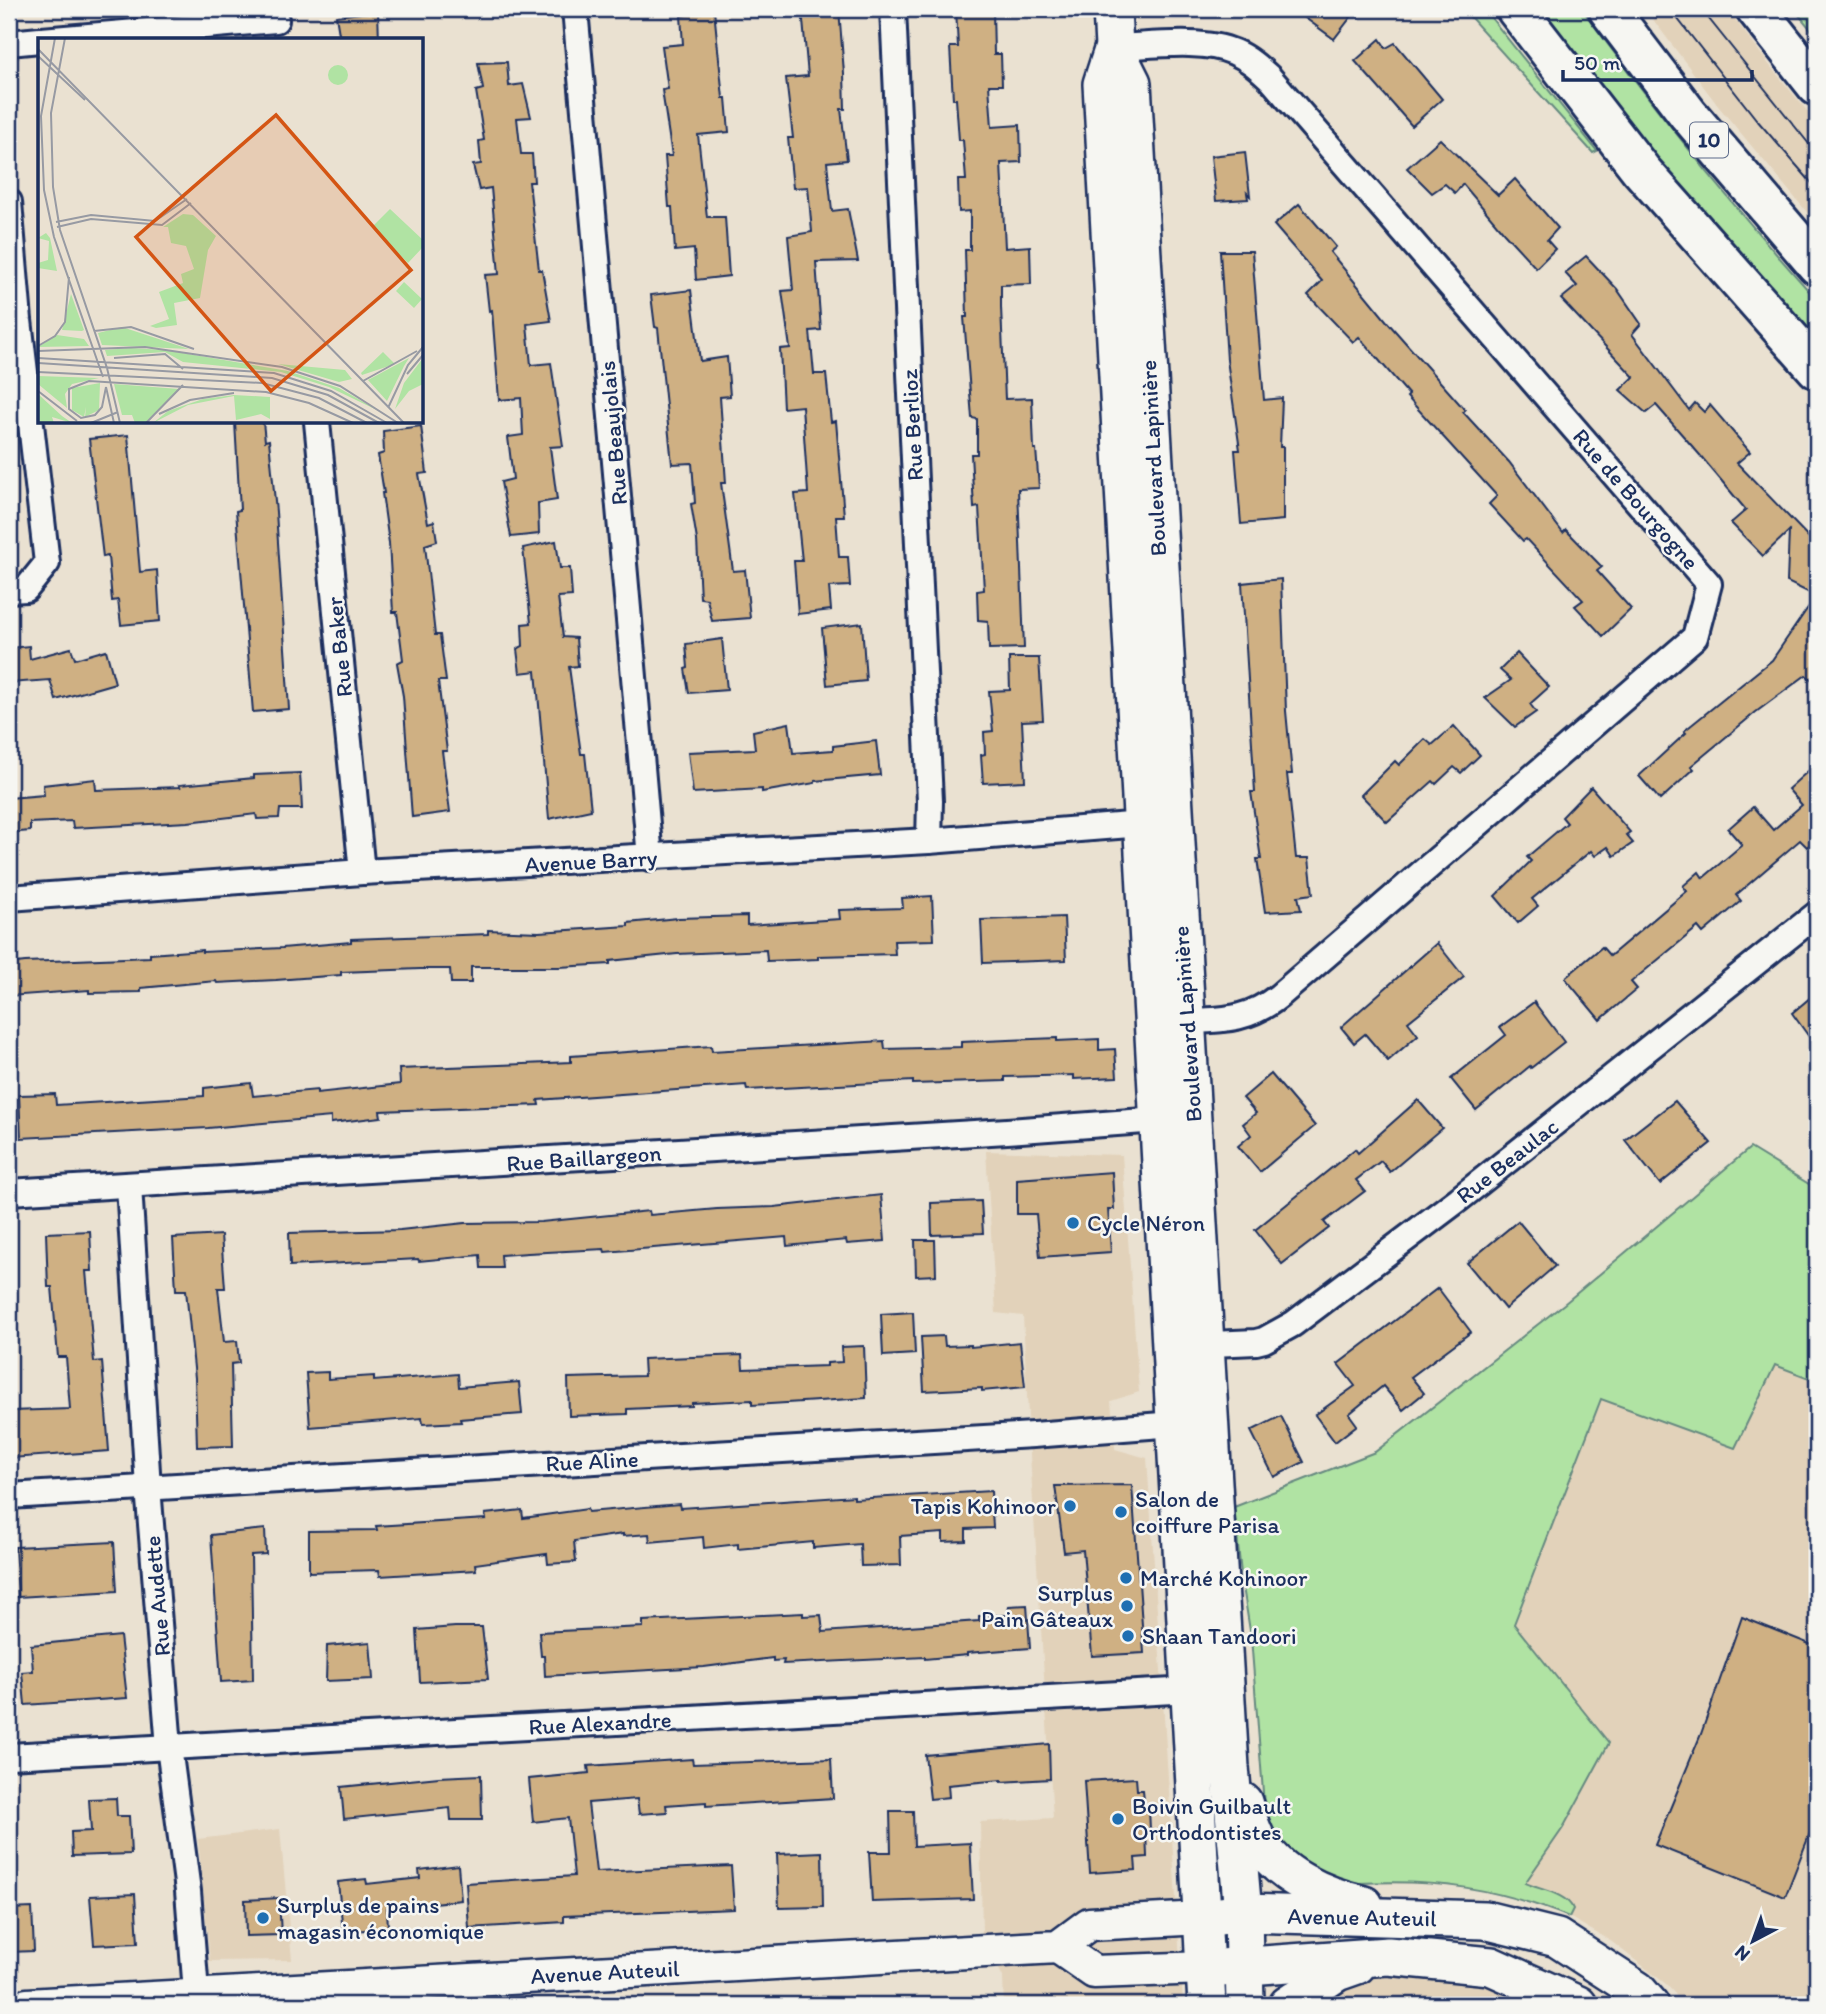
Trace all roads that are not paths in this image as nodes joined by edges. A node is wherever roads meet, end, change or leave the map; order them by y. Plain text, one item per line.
1 (575, 9) edge
2 (893, 9) edge
3 (1112, 9) edge
4 (1516, 9) edge
5 (1608, 9) edge
6 (1756, 9) edge
7 (276, 23) edge
8 (69, 38) edge
9 (38, 40) edge
10 (9, 43) edge
11 (1114, 47) junction
12 (1817, 86) edge
13 (9, 202) edge
14 (1817, 265) edge
15 (1817, 369) edge
16 (317, 424) edge
17 (9, 590) edge
18 (1157, 822) junction
19 (929, 841) junction
20 (650, 858) junction
21 (362, 872) junction
22 (9, 898) edge
23 (1817, 914) edge
24 (1169, 1022) junction
25 (1158, 1120) junction
26 (129, 1186) junction
27 (9, 1192) edge
28 (1206, 1345) junction
29 (1171, 1346) junction
30 (1175, 1424) junction
31 (148, 1487) junction
32 (9, 1496) edge
33 (1191, 1690) junction
34 (169, 1747) junction
35 (9, 1756) edge
36 (1230, 1767) junction
37 (1243, 1913) junction
38 (1416, 1917) junction
39 (1202, 1918) junction
40 (1058, 1947) junction
41 (1388, 1956) junction
42 (1243, 1967) junction
43 (1205, 1968) junction
44 (197, 2000) edge
45 (27, 2005) edge
46 (1207, 2005) edge
47 (1245, 2005) edge
48 (1288, 2005) edge
49 (1578, 2005) edge
50 (1650, 2005) edge

1 - 20 street, Rue Beaujolais
2 - 19 street, Rue Berlioz
3 - 11 main road, Boulevard Lapinière
4 - 15 highway
5 - 14 highway, 10
6 - 12 highway
7 - 8 street
9 - 10 street
11 - 18 main road, Boulevard Lapinière
11 - 24 street, Rue de Bourgogne
13 - 17 street
16 - 21 street, Rue Baker
18 - 19 street, Avenue Barry
18 - 24 main road, Boulevard Lapinière
19 - 20 street, Avenue Barry
20 - 21 street, Avenue Barry
21 - 22 street, Avenue Barry
23 - 28 street, Rue Beaulac
24 - 25 main road, Boulevard Lapinière
24 - 28 main road, Boulevard Lapinière
25 - 26 street, Rue Baillargeon
25 - 29 main road, Boulevard Lapinière
26 - 27 street, Rue Baillargeon
26 - 31 street, Rue Audette
28 - 29 street, Rue Beaulac
28 - 36 main road, Boulevard Lapinière
29 - 30 main road, Boulevard Lapinière
30 - 31 street, Rue Aline
30 - 33 main road, Boulevard Lapinière
31 - 32 street, Rue Aline
31 - 34 street, Rue Audette
33 - 34 street, Rue Alexandre
33 - 39 main road, Boulevard Lapinière
34 - 35 street, Rue Alexandre
34 - 44 street, Rue Audette
36 - 37 main road, Boulevard Lapinière
36 - 38 main road
37 - 38 main road, Avenue Auteuil
37 - 39 main road, Avenue Auteuil
37 - 42 main road, Boulevard Lapinière
38 - 50 main road, Avenue Auteuil
39 - 40 street, Avenue Auteuil
39 - 43 main road, Boulevard Lapinière
40 - 43 street, Avenue Auteuil
40 - 44 street, Avenue Auteuil
41 - 42 main road, Avenue Auteuil
41 - 48 main road
41 - 49 main road, Avenue Auteuil
42 - 43 main road, Avenue Auteuil
42 - 47 main road, Boulevard Lapinière
43 - 46 main road, Boulevard Lapinière
44 - 45 street, Avenue Auteuil

